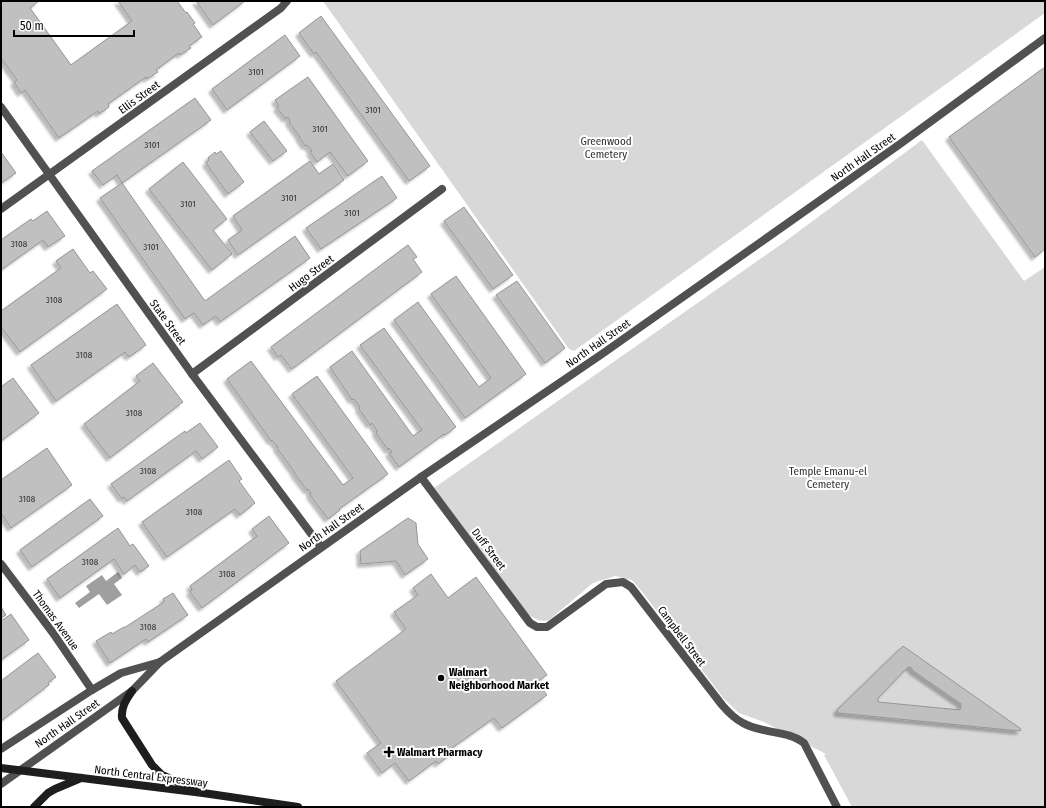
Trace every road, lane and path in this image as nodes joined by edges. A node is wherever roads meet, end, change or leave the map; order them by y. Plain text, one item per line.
1 (287, 1) edge
2 (1045, 38) edge
3 (1, 107) edge
4 (49, 174) junction
5 (442, 189) dead end
6 (1, 209) edge
7 (192, 374) junction
8 (421, 477) junction
9 (321, 548) junction
10 (1, 564) edge
11 (543, 628) joint
12 (160, 662) junction
13 (92, 690) junction
14 (132, 691) junction
15 (1, 749) edge
16 (1, 768) edge
17 (20, 770) junction
18 (82, 778) junction
19 (1, 784) edge
20 (203, 793) junction
21 (34, 807) edge
22 (298, 807) edge
23 (837, 807) edge

1 - 4 street, Ellis Street
2 - 8 street, North Hall Street
3 - 4 street, State Street
4 - 6 street, Ellis Street
4 - 7 street, State Street
5 - 7 street, Hugo Street
7 - 9 street, State Street
8 - 9 street, North Hall Street
8 - 11 street, Duff Street
9 - 12 street, North Hall Street
10 - 13 street, Thomas Avenue
11 - 23 street, Campbell Street
12 - 13 street, North Hall Street
12 - 14 street, North Hall Street
13 - 15 street, North Hall Street
14 - 17 street, North Hall Street
14 - 20 main road
16 - 17 main road, North Central Expressway
17 - 18 main road, North Central Expressway
17 - 19 street, North Hall Street
18 - 20 main road, North Central Expressway
18 - 21 main road
20 - 22 main road, North Central Expressway

